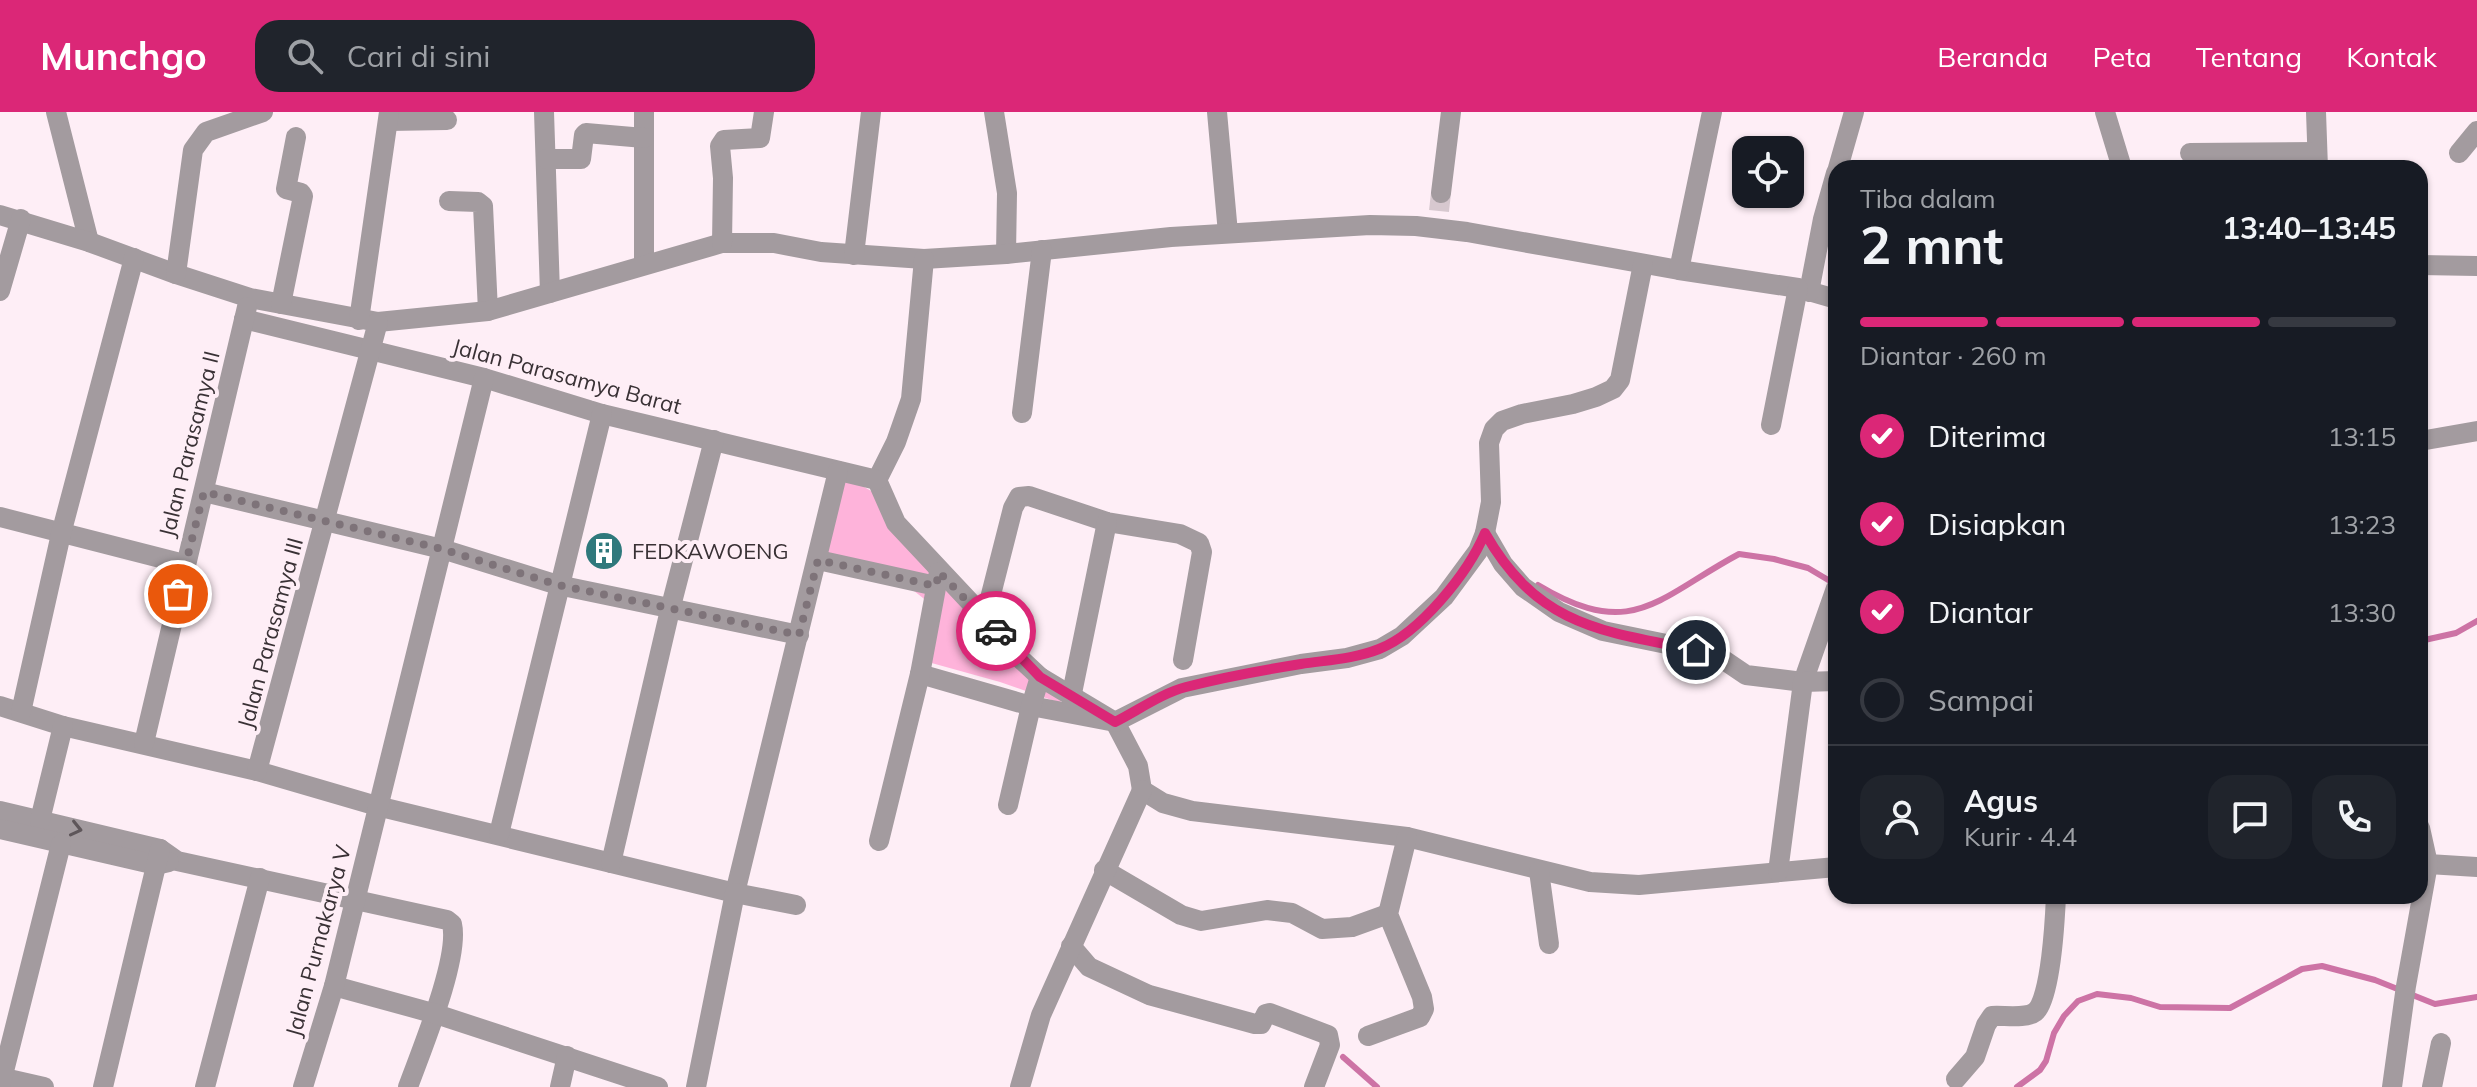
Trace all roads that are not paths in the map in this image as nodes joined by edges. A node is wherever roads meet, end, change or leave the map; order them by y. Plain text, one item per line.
1 (56, 112) edge
2 (263, 112) edge
3 (544, 112) edge
4 (644, 112) edge
5 (764, 112) edge
6 (871, 112) edge
7 (994, 112) edge
8 (1217, 112) edge
9 (1451, 112) edge
10 (1712, 112) edge
11 (1854, 112) edge
12 (2105, 112) edge
13 (2316, 112) edge
14 (389, 116) edge
15 (447, 120) dead end
16 (2477, 131) edge
17 (296, 137) dead end
18 (644, 138) junction
19 (2190, 153) dead end
20 (2459, 153) dead end
21 (546, 159) junction
22 (1840, 160) edge
23 (2120, 160) edge
24 (2318, 160) edge
25 (449, 201) dead end
26 (1828, 202) edge
27 (1439, 211) junction
28 (0, 215) edge
29 (21, 219) junction
30 (1228, 233) junction
31 (89, 242) junction
32 (722, 243) junction
33 (1042, 250) junction
34 (1006, 254) junction
35 (854, 255) junction
36 (134, 258) junction
37 (924, 259) junction
38 (1643, 264) junction
39 (644, 265) junction
40 (2428, 265) edge
41 (2477, 266) edge
42 (1679, 270) junction
43 (176, 274) junction
44 (1803, 290) junction
45 (0, 291) edge
46 (550, 293) junction
47 (1828, 297) edge
48 (250, 298) junction
49 (281, 304) junction
50 (488, 311) junction
51 (244, 319) junction
52 (368, 321) junction
53 (371, 352) junction
54 (484, 378) junction
55 (1022, 413) dead end
56 (602, 414) junction
57 (1771, 425) dead end
58 (2477, 431) edge
59 (714, 440) junction
60 (2428, 440) edge
61 (838, 471) junction
62 (877, 480) junction
63 (204, 492) junction
64 (0, 517) edge
65 (325, 521) junction
66 (1107, 522) junction
67 (1485, 533) junction
68 (61, 534) junction
69 (442, 549) junction
70 (818, 560) junction
71 (184, 564) junction
72 (938, 579) junction
73 (558, 585) junction
74 (670, 610) junction
75 (1828, 611) edge
76 (985, 618) junction
77 (799, 635) junction
78 (1183, 660) dead end
79 (920, 674) junction
80 (1040, 677) junction
81 (1828, 681) edge
82 (1803, 682) junction
83 (1071, 698) junction
84 (0, 706) edge
85 (1031, 706) junction
86 (21, 712) junction
87 (1115, 722) junction
88 (63, 726) junction
89 (144, 743) junction
90 (257, 771) junction
91 (1142, 790) junction
92 (1008, 805) dead end
93 (377, 806) junction
94 (0, 811) edge
95 (40, 820) junction
96 (0, 829) edge
97 (499, 834) junction
98 (1407, 837) junction
99 (879, 841) dead end
100 (61, 844) junction
101 (164, 858) junction
102 (611, 863) junction
103 (2477, 867) edge
104 (1828, 868) edge
105 (1104, 870) junction
106 (1539, 871) junction
107 (1778, 872) junction
108 (2428, 874) edge
109 (260, 878) junction
110 (735, 893) junction
111 (354, 901) junction
112 (2056, 904) edge
113 (2420, 904) edge
114 (796, 905) dead end
115 (1388, 914) junction
116 (1549, 944) dead end
117 (1071, 946) junction
118 (334, 986) junction
119 (436, 1014) junction
120 (1368, 1036) dead end
121 (2441, 1043) dead end
122 (567, 1056) junction
123 (1956, 1079) dead end
124 (1, 1081) edge
125 (44, 1087) edge
126 (103, 1087) edge
127 (205, 1087) edge
128 (303, 1087) edge
129 (408, 1087) edge
130 (560, 1087) edge
131 (658, 1087) edge
132 (696, 1087) edge
133 (1020, 1087) edge
134 (1314, 1087) edge
135 (2392, 1087) edge
136 (2432, 1087) edge

1 - 31 street
2 - 43 street
3 - 21 street
4 - 18 street
5 - 32 street
6 - 35 street
7 - 34 street
8 - 30 street
9 - 27 street
10 - 42 street
11 - 22 street
12 - 23 street
13 - 24 street
14 - 15 street
14 - 52 street, Jalan Parasamya III
16 - 20 street
17 - 49 street
18 - 21 street
18 - 39 street
19 - 24 street
21 - 46 street
25 - 50 street
26 - 44 street
27 - 30 street
27 - 38 street
28 - 29 street
29 - 31 street
29 - 45 street
30 - 33 street
31 - 36 street
32 - 35 street
32 - 39 street
33 - 34 street
33 - 55 street
34 - 37 street
35 - 37 street
36 - 43 street
36 - 68 street
37 - 62 street
38 - 42 street
38 - 67 street
39 - 46 street
40 - 41 street
42 - 44 street
43 - 48 street
44 - 47 street
44 - 57 street
46 - 50 street
48 - 49 street
48 - 51 street, Jalan Parasamya II
49 - 52 street
50 - 52 street
51 - 53 street, Jalan Parasamya Barat
51 - 63 street, Jalan Parasamya II
52 - 53 street, Jalan Parasamya III
53 - 54 street, Jalan Parasamya Barat
53 - 65 street, Jalan Parasamya III
54 - 56 street, Jalan Parasamya Barat
54 - 69 street, Jalan Purnakarya V
56 - 59 street, Jalan Parasamya Barat
56 - 73 street
58 - 60 street
59 - 61 street, Jalan Parasamya Barat
59 - 74 street
61 - 62 street, Jalan Parasamya Barat
61 - 70 street
62 - 72 street
63 - 65 street
63 - 71 street, Jalan Parasamya II
64 - 68 street
65 - 69 street
65 - 90 street, Jalan Parasamya III
66 - 76 street
66 - 78 street
66 - 83 street
67 - 82 street
67 - 87 street
68 - 71 street
68 - 86 street
69 - 73 street
69 - 93 street, Jalan Purnakarya V
70 - 72 street
70 - 77 street
71 - 89 street, Jalan Parasamya II
72 - 76 street
72 - 79 street
73 - 74 street
73 - 97 street
74 - 77 street
74 - 102 street
75 - 82 street
76 - 80 street
77 - 110 street
79 - 85 street
79 - 99 street
80 - 83 street
80 - 85 street
81 - 82 street
82 - 107 street
83 - 87 street
84 - 86 street
85 - 87 street
85 - 92 street
86 - 88 street
87 - 91 street
88 - 89 street
88 - 95 street
89 - 90 street
90 - 93 street
91 - 98 street
91 - 105 street
93 - 97 street
93 - 111 street, Jalan Purnakarya V
94 - 95 street
95 -> 101 street
96 - 100 street
97 - 102 street
98 - 106 street
98 - 115 street
100 - 101 street
100 - 124 street
101 - 109 street
101 - 126 street
102 - 110 street
103 - 108 street
104 - 107 street
105 - 115 street
105 - 117 street
106 - 107 street
106 - 116 street
109 - 111 street
109 - 127 street
110 - 114 street
110 - 132 street
111 - 118 street, Jalan Purnakarya V
111 - 119 street
112 - 123 street
113 - 135 street
115 - 120 street
117 - 133 street
117 - 134 street
118 - 119 street
118 - 128 street, Jalan Purnakarya V
119 - 122 street
119 - 129 street
121 - 136 street
122 - 130 street
122 - 131 street
124 - 125 street

